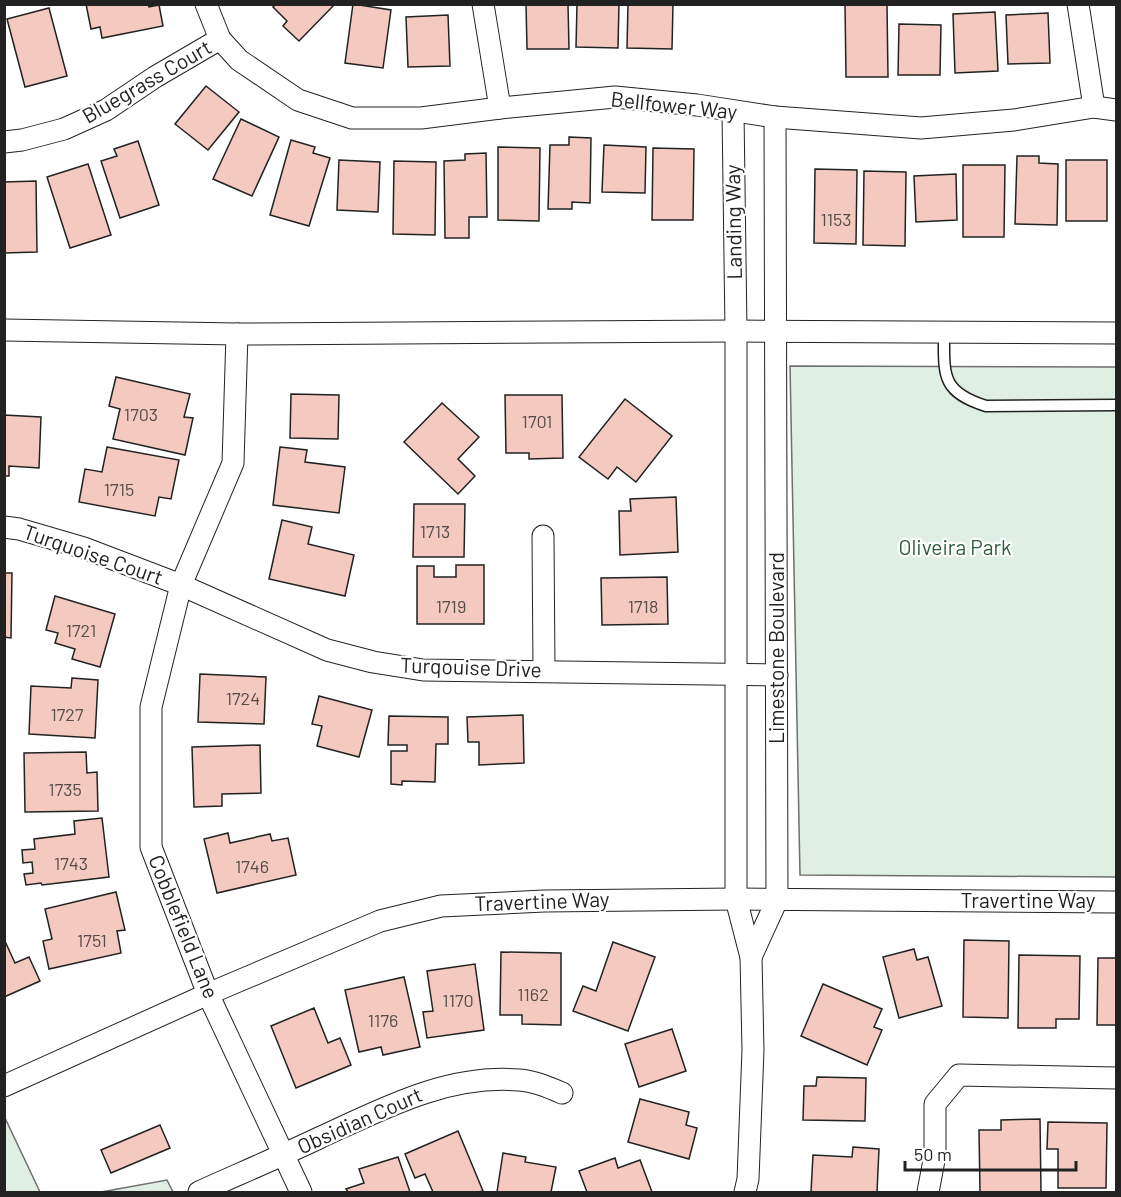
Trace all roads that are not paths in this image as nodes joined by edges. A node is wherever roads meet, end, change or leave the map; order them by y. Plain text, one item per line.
1 (206, 4) edge
2 (483, 4) edge
3 (1078, 4) edge
4 (220, 39) junction
5 (1094, 107) junction
6 (500, 108) junction
7 (1116, 110) edge
8 (733, 112) junction
9 (775, 117) junction
10 (4, 142) edge
11 (4, 330) edge
12 (736, 331) junction
13 (776, 333) junction
14 (944, 333) junction
15 (1116, 333) edge
16 (237, 334) junction
17 (1116, 405) edge
18 (4, 527) edge
19 (543, 536) dead end
20 (181, 585) junction
21 (544, 671) junction
22 (735, 673) junction
23 (777, 675) junction
24 (736, 899) junction
25 (777, 900) junction
26 (1116, 902) edge
27 (751, 957) junction
28 (208, 994) junction
29 (1116, 1078) edge
30 (4, 1086) edge
31 (562, 1093) dead end
32 (283, 1155) junction
33 (199, 1192) edge
34 (301, 1192) edge
35 (745, 1192) edge
36 (928, 1192) edge

1 - 4 street
2 - 6 street
3 - 5 street
4 - 6 street, Bellfower Way
4 - 10 street, Bluegrass Court
5 - 7 street, Bellfower Way
5 - 9 street, Bellfower Way
6 - 8 street, Bellfower Way
8 - 9 street, Bellfower Way
8 - 12 street, Landing Way
9 - 13 street, Landing Way
11 - 16 street
12 - 13 street
12 - 16 street
12 - 22 street, Limestone Boulevard
13 - 14 street
13 - 23 street, Limestone Boulevard
14 - 15 street
14 - 17 lane
16 - 20 street, Cobblefield Lane
18 - 20 street, Turquoise Court
19 - 21 street
20 - 21 street, Turqouise Drive
20 - 28 street, Cobblefield Lane
21 - 22 street, Turqouise Drive
22 - 23 street, Turqouise Drive
22 - 24 street, Limestone Boulevard
23 - 25 street, Limestone Boulevard
24 - 25 street, Travertine Way
24 - 27 street, Limestone Boulevard
24 - 28 street, Travertine Way
25 - 26 street, Travertine Way
25 - 27 street, Limestone Boulevard
27 - 35 street, Limestone Boulevard
28 - 30 street, Travertine Way
28 - 32 street, Cobblefield Lane
29 - 36 street
31 - 32 street, Obsidian Court
32 - 33 street, Obsidian Court
32 - 34 street, Cobblefield Lane

